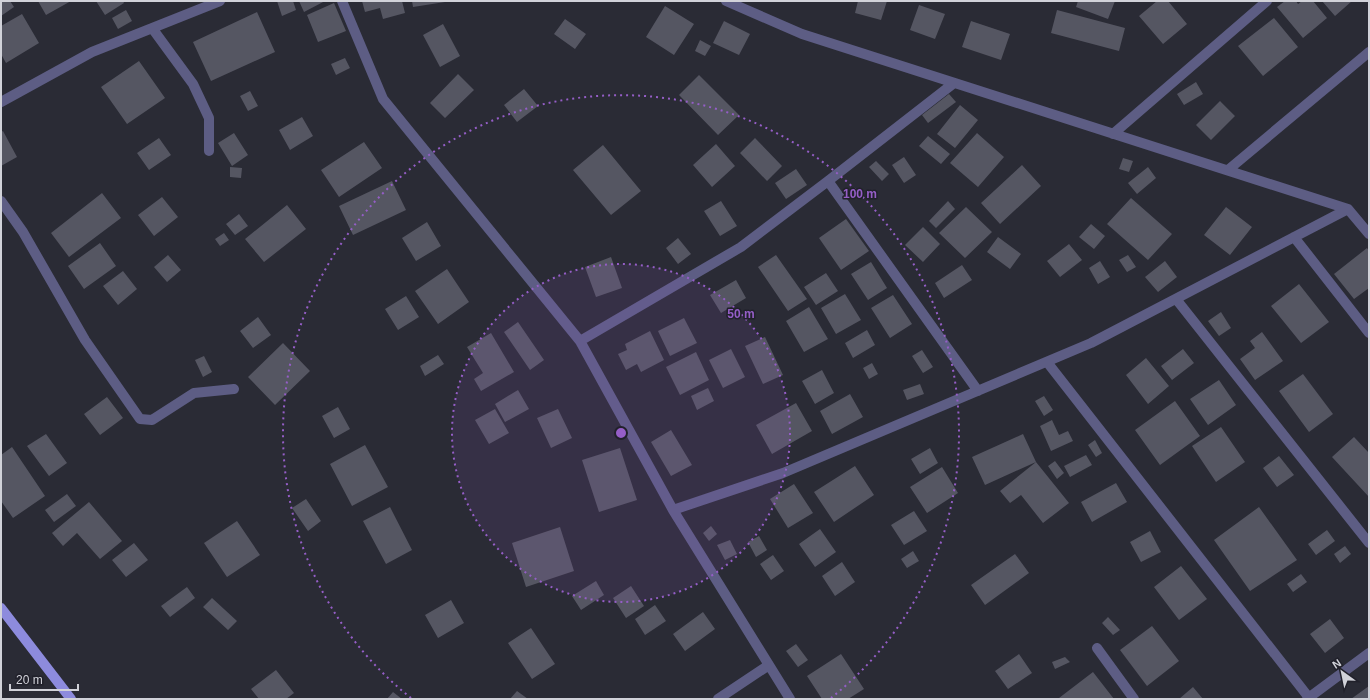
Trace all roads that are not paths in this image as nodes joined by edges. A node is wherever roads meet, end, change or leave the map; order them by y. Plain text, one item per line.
1 (220, 1) edge
2 (342, 1) edge
3 (726, 1) edge
4 (1267, 1) edge
5 (152, 28) junction
6 (1369, 52) edge
7 (954, 83) junction
8 (1, 102) edge
9 (1113, 134) junction
10 (209, 151) dead end
11 (1228, 170) junction
12 (828, 181) junction
13 (1, 201) edge
14 (1348, 209) junction
15 (1369, 234) edge
16 (1294, 237) junction
17 (1176, 299) junction
18 (1369, 333) edge
19 (580, 341) junction
20 (1047, 362) junction
21 (234, 389) dead end
22 (978, 391) junction
23 (673, 510) junction
24 (1369, 543) edge
25 (1, 608) edge
26 (1097, 648) dead end
27 (1369, 653) edge
28 (769, 665) junction
29 (71, 699) edge
30 (718, 699) edge
31 (790, 699) edge
32 (1134, 699) edge
33 (1309, 699) edge

1 - 5 street
2 - 19 street
3 - 7 street
4 - 9 street
5 - 8 street
5 - 10 street
6 - 11 street
7 - 9 street
7 - 12 street
9 - 11 street
11 - 14 street
12 - 19 street
12 - 22 street
13 - 21 street
14 - 15 street
14 - 16 street
16 - 17 street
16 - 18 street
17 - 20 street
17 - 24 street
19 - 23 street
20 - 22 street
20 - 33 street
22 - 23 street
23 - 28 street
25 - 29 main road
26 - 32 street
27 - 33 street
28 - 30 street
28 - 31 street

